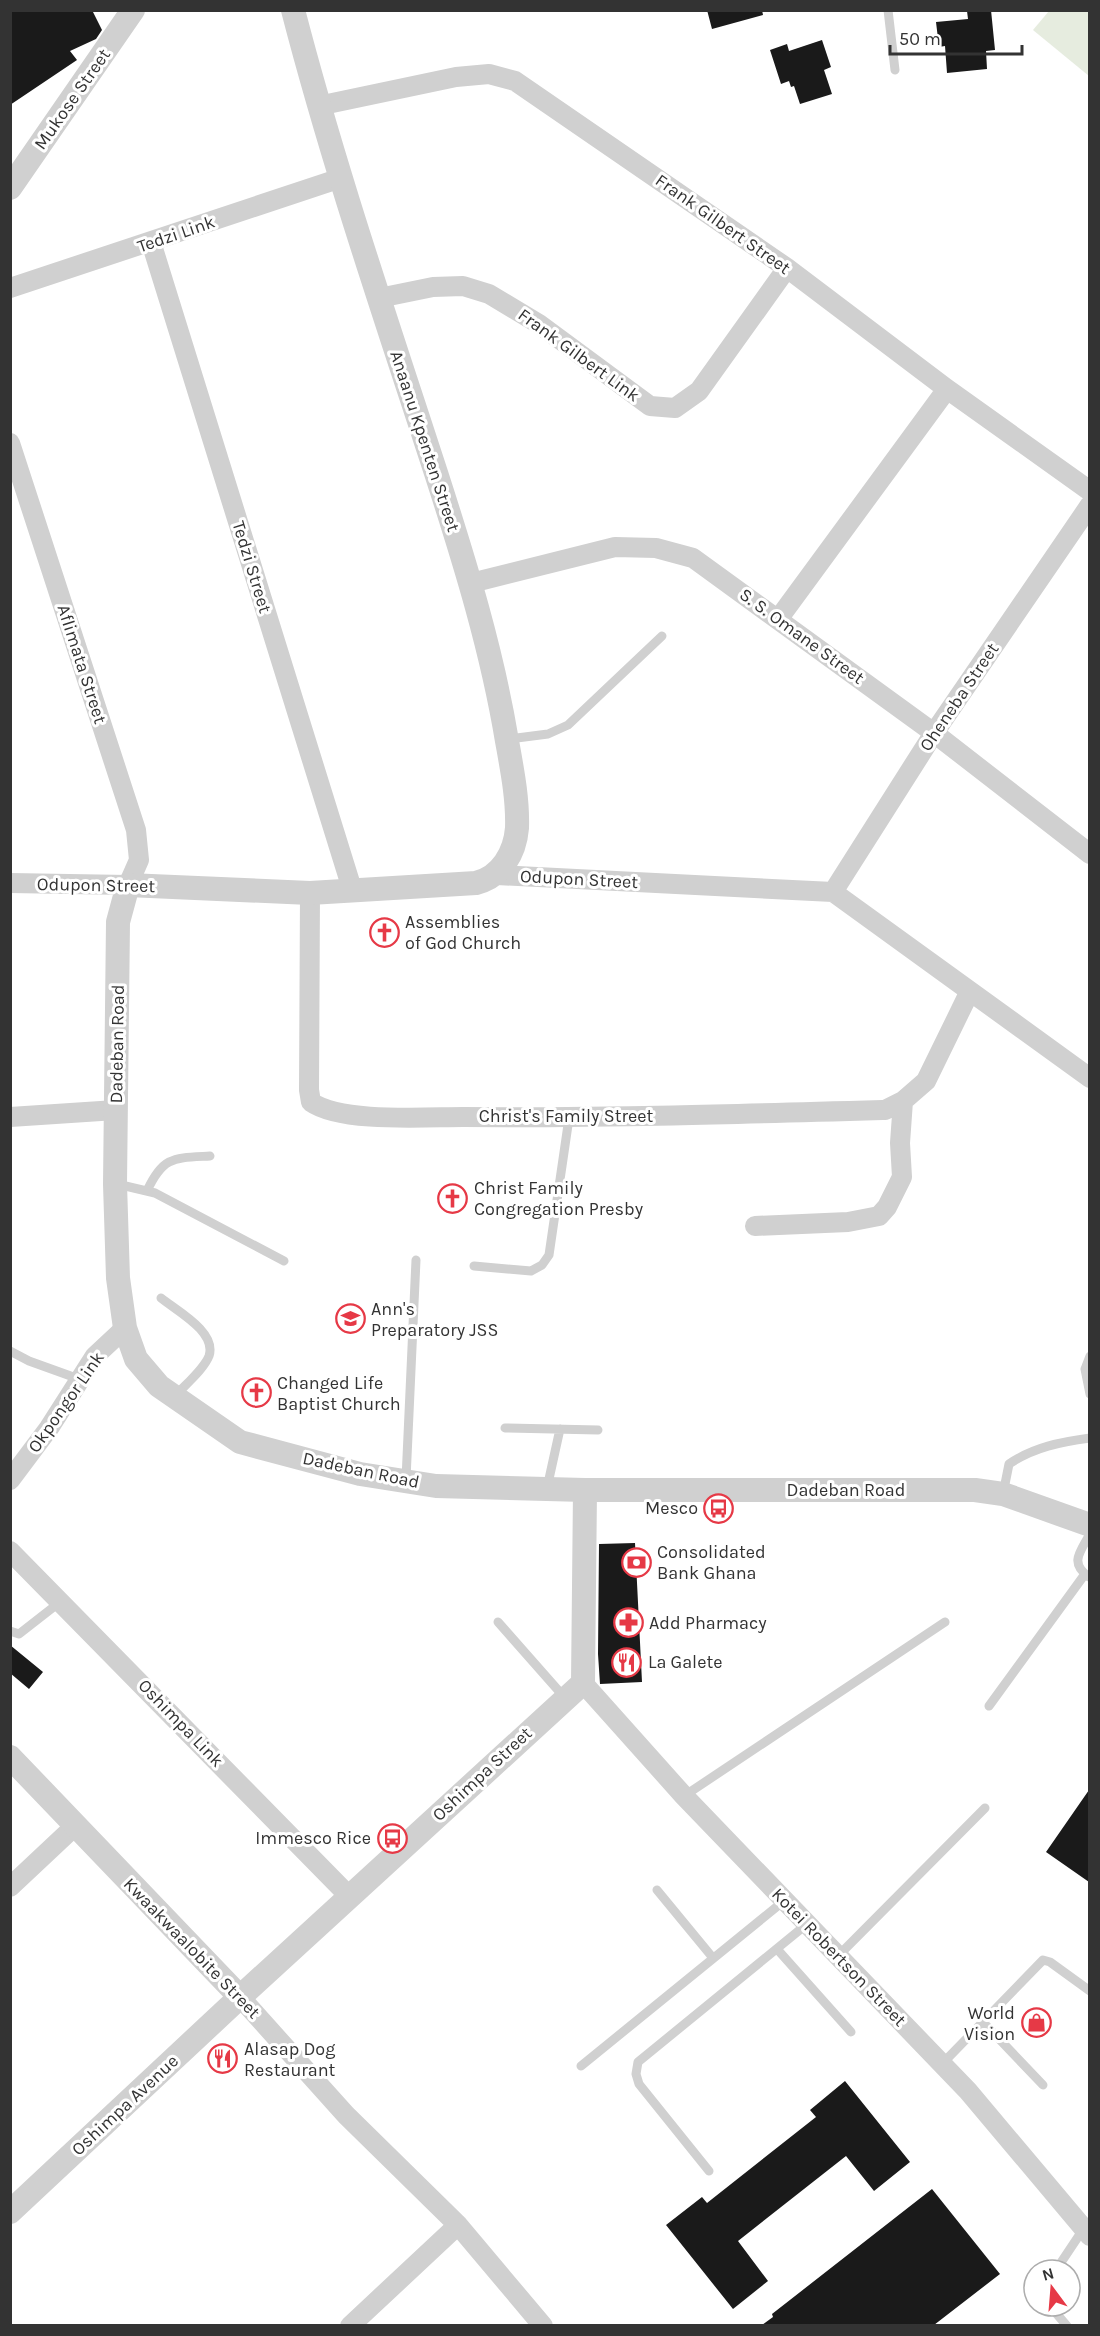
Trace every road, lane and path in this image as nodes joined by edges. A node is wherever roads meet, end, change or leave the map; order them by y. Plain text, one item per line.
1 (133, 10) edge
2 (293, 10) edge
3 (888, 10) edge
4 (895, 69) dead end
5 (318, 105) junction
6 (341, 178) junction
7 (10, 188) edge
8 (151, 243) junction
9 (788, 268) junction
10 (10, 288) edge
11 (379, 298) junction
12 (947, 389) junction
13 (10, 442) edge
14 (1089, 491) edge
15 (1089, 505) edge
16 (471, 584) junction
17 (779, 618) junction
18 (662, 636) dead end
19 (934, 733) junction
20 (507, 739) junction
21 (1088, 849) edge
22 (497, 875) junction
23 (10, 883) edge
24 (128, 885) junction
25 (353, 892) junction
26 (833, 892) junction
27 (310, 893) junction
28 (969, 993) junction
29 (1089, 1078) edge
30 (903, 1101) junction
31 (116, 1110) junction
32 (10, 1117) edge
33 (569, 1118) junction
34 (210, 1156) dead end
35 (115, 1184) junction
36 (147, 1191) junction
37 (755, 1226) dead end
38 (416, 1260) dead end
39 (284, 1261) dead end
40 (474, 1266) dead end
41 (161, 1298) dead end
42 (125, 1328) junction
43 (10, 1352) edge
44 (1089, 1356) edge
45 (79, 1378) junction
46 (1089, 1394) edge
47 (175, 1397) junction
48 (505, 1428) dead end
49 (560, 1429) junction
50 (598, 1430) dead end
51 (1089, 1438) edge
52 (10, 1480) edge
53 (406, 1482) junction
54 (547, 1488) junction
55 (585, 1490) junction
56 (1003, 1494) junction
57 (1089, 1525) edge
58 (1089, 1534) edge
59 (10, 1551) edge
60 (1087, 1576) edge
61 (62, 1600) junction
62 (498, 1622) dead end
63 (945, 1622) dead end
64 (10, 1631) edge
65 (574, 1690) junction
66 (988, 1706) dead end
67 (10, 1757) edge
68 (684, 1796) junction
69 (985, 1808) dead end
70 (75, 1826) junction
71 (10, 1887) edge
72 (657, 1890) dead end
73 (350, 1896) junction
74 (785, 1900) junction
75 (807, 1924) junction
76 (777, 1949) junction
77 (838, 1956) junction
78 (713, 1958) junction
79 (1089, 1991) edge
80 (240, 1997) junction
81 (982, 2021) junction
82 (852, 2032) dead end
83 (942, 2064) junction
84 (581, 2066) dead end
85 (1042, 2085) dead end
86 (709, 2171) dead end
87 (10, 2212) edge
88 (458, 2225) junction
89 (1087, 2232) edge
90 (1066, 2258) edge
91 (350, 2325) edge
92 (543, 2325) edge

1 - 7 street, Mukose Street
2 - 5 street, Anaanu Kpenten Street
3 - 4 lane
5 - 6 street, Anaanu Kpenten Street
5 - 9 street, Frank Gilbert Street
6 - 8 street, Tedzi Link
6 - 11 street, Anaanu Kpenten Street
8 - 10 street, Tedzi Link
8 - 25 street, Tedzi Street
9 - 11 street, Frank Gilbert Link
9 - 12 street, Frank Gilbert Street
11 - 16 street, Anaanu Kpenten Street
12 - 14 street, Frank Gilbert Street
12 - 17 street
13 - 24 street, Aflimata Street
15 - 19 street, Oheneba Street
16 - 17 street, S. S. Omane Street
16 - 20 street, Anaanu Kpenten Street
17 - 19 street, S. S. Omane Street
18 - 20 lane
19 - 21 street, S. S. Omane Street
19 - 26 street, Oheneba Street
20 - 22 street, Anaanu Kpenten Street
22 - 25 street, Odupon Street
22 - 26 street, Odupon Street
23 - 24 street, Odupon Street
24 - 27 street, Odupon Street
24 - 31 street, Dadeban Road
25 - 27 street, Odupon Street
26 - 28 street
27 - 33 street, Christ's Family Street
28 - 29 street
28 - 30 street, Christ's Family Street
30 - 33 street, Christ's Family Street
30 - 37 street
31 - 32 street
31 - 35 street, Dadeban Road
33 - 40 lane
34 - 36 lane
35 - 36 lane
35 - 42 street, Dadeban Road
36 - 39 lane
38 - 53 lane
41 - 47 lane
42 - 45 street, Okpongor Link
42 - 47 street, Dadeban Road
43 - 45 lane
44 - 46 lane
45 - 52 street, Okpongor Link
47 - 53 street, Dadeban Road
48 - 49 lane
49 - 50 lane
49 - 54 lane
51 - 56 lane
53 - 54 street, Dadeban Road
54 - 55 street, Dadeban Road
55 - 56 street, Dadeban Road
55 - 65 street
56 - 57 street, Dadeban Road
58 - 60 lane
59 - 61 street, Oshimpa Link
60 - 66 lane
61 - 64 lane
61 - 73 street, Oshimpa Link
62 - 65 lane
63 - 68 lane
65 - 68 street, Kotei Robertson Street
65 - 73 street, Oshimpa Street
67 - 70 street, Kwaakwaalobite Street
68 - 74 street, Kotei Robertson Street
69 - 77 lane
70 - 71 street
70 - 80 street, Kwaakwaalobite Street
72 - 78 lane
73 - 80 street, Oshimpa Street
74 - 75 street, Kotei Robertson Street
74 - 78 lane
75 - 76 lane
75 - 77 street, Kotei Robertson Street
76 - 82 lane
76 - 86 lane
77 - 83 street, Kotei Robertson Street
78 - 84 lane
79 - 81 lane
80 - 87 street, Oshimpa Avenue
80 - 88 street, Kwaakwaalobite Street
81 - 83 lane
81 - 85 lane
83 - 89 street, Kotei Robertson Street
88 - 91 street
88 - 92 street, Kwaakwaalobite Street
89 - 90 lane

